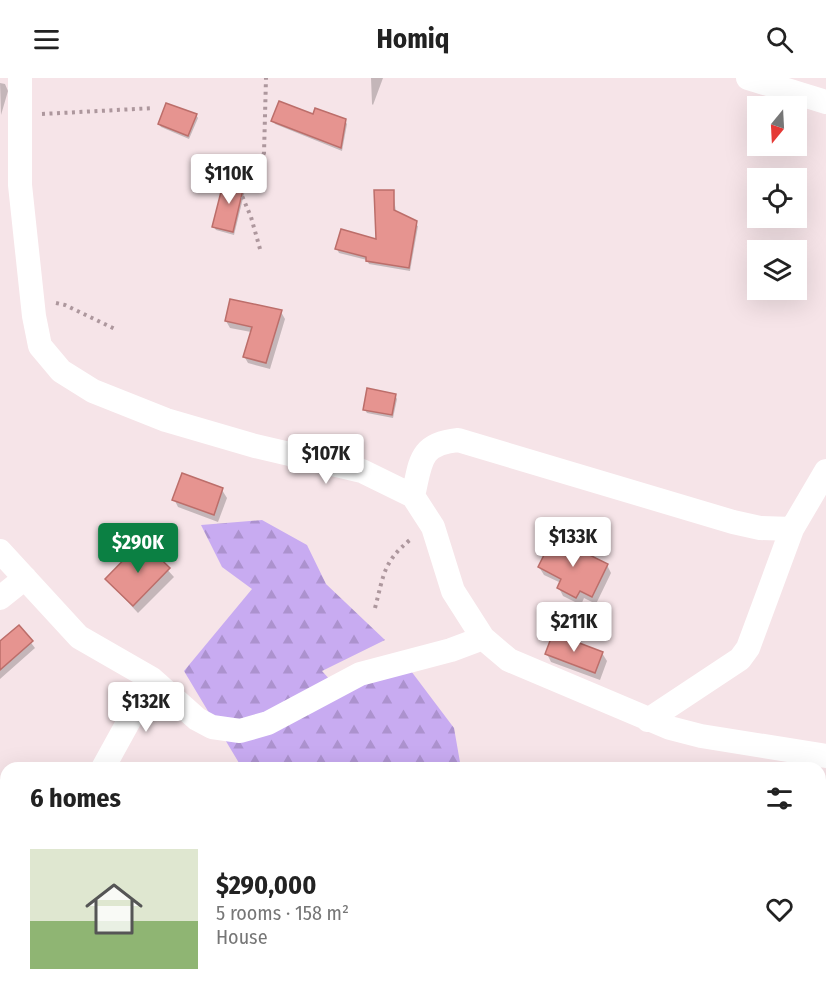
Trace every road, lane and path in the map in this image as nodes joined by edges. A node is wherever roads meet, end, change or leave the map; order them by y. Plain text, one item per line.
1 (20, 78) edge
2 (266, 78) edge
3 (748, 78) edge
4 (817, 92) edge
5 (154, 108) dead end
6 (21, 117) junction
7 (260, 249) dead end
8 (32, 300) junction
9 (117, 330) dead end
10 (826, 471) edge
11 (413, 496) junction
12 (433, 527) junction
13 (792, 529) junction
14 (0, 551) edge
15 (25, 578) junction
16 (0, 598) edge
17 (375, 608) dead end
18 (483, 638) junction
19 (152, 679) junction
20 (648, 720) junction
21 (819, 760) edge
22 (106, 762) edge

1 - 6 street
2 - 7 path
3 - 4 street
5 - 6 path
6 - 8 street
8 - 9 path
8 - 11 street
10 - 13 street
11 - 12 street
11 - 13 street
12 - 17 path
12 - 18 street
13 - 20 street
14 - 15 street
15 - 16 street
15 - 19 street
18 - 19 street
18 - 20 street
19 - 22 street
20 - 21 street

